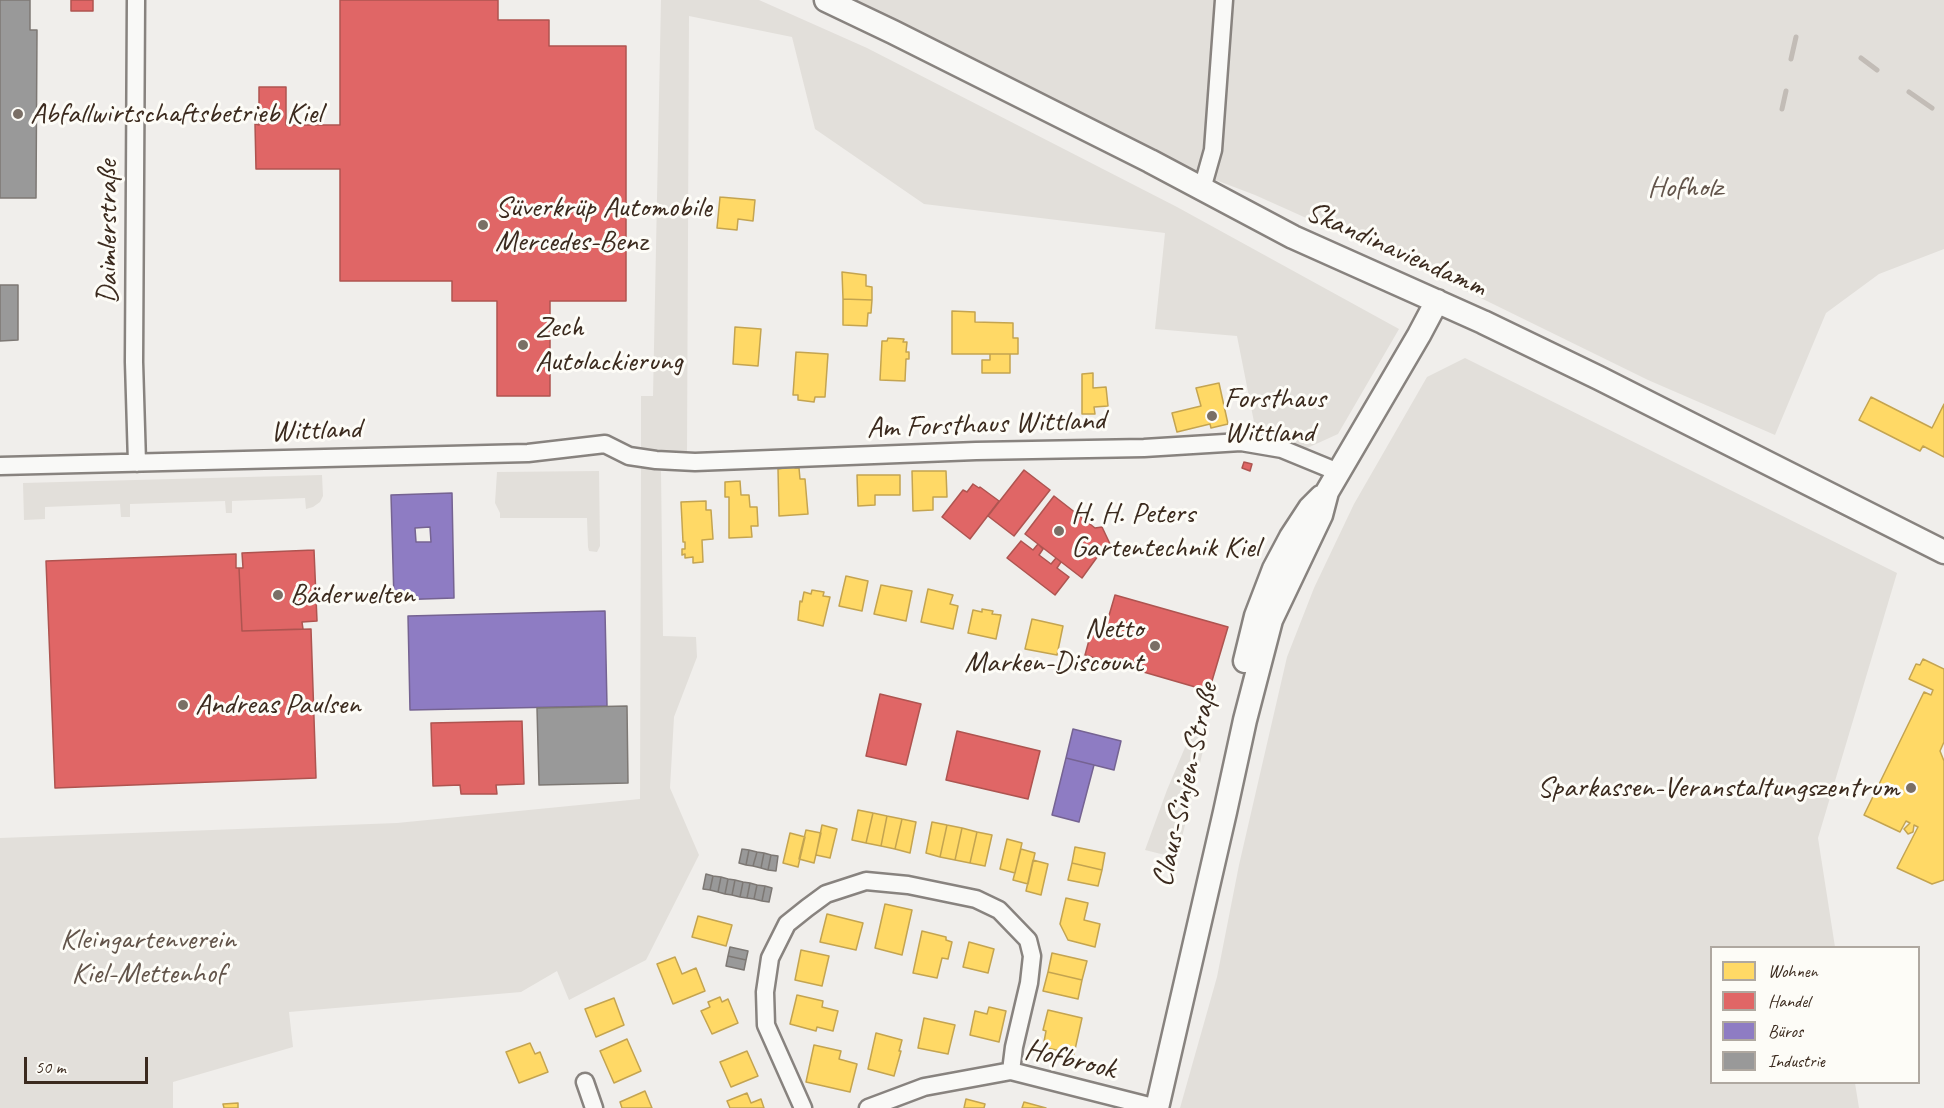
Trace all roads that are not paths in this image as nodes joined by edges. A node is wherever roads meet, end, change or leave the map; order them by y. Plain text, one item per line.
1 (136, 0) edge
2 (826, 0) edge
3 (1224, 0) edge
4 (1202, 189) junction
5 (1437, 301) junction
6 (629, 456) joint
7 (137, 463) junction
8 (0, 466) edge
9 (1338, 472) junction
10 (1944, 552) edge
11 (1011, 1071) junction
12 (585, 1082) dead end
13 (1151, 1107) edge
14 (594, 1108) edge
15 (803, 1108) edge
16 (868, 1108) edge

1 - 7 street, Daimlerstraße
2 - 4 main road, Skandinaviendamm
3 - 4 street
4 - 5 main road, Skandinaviendamm
5 - 9 main road, Claus-Sinjen-Straße
5 - 10 main road, Skandinaviendamm
6 - 7 street, Wittland
6 - 9 street, Am Forsthaus Wittland
7 - 8 street, Wittland
9 - 13 main road, Claus-Sinjen-Straße
11 - 13 street, Hofbrook
11 - 15 street
11 - 16 street, Hofbrook
12 - 14 street

